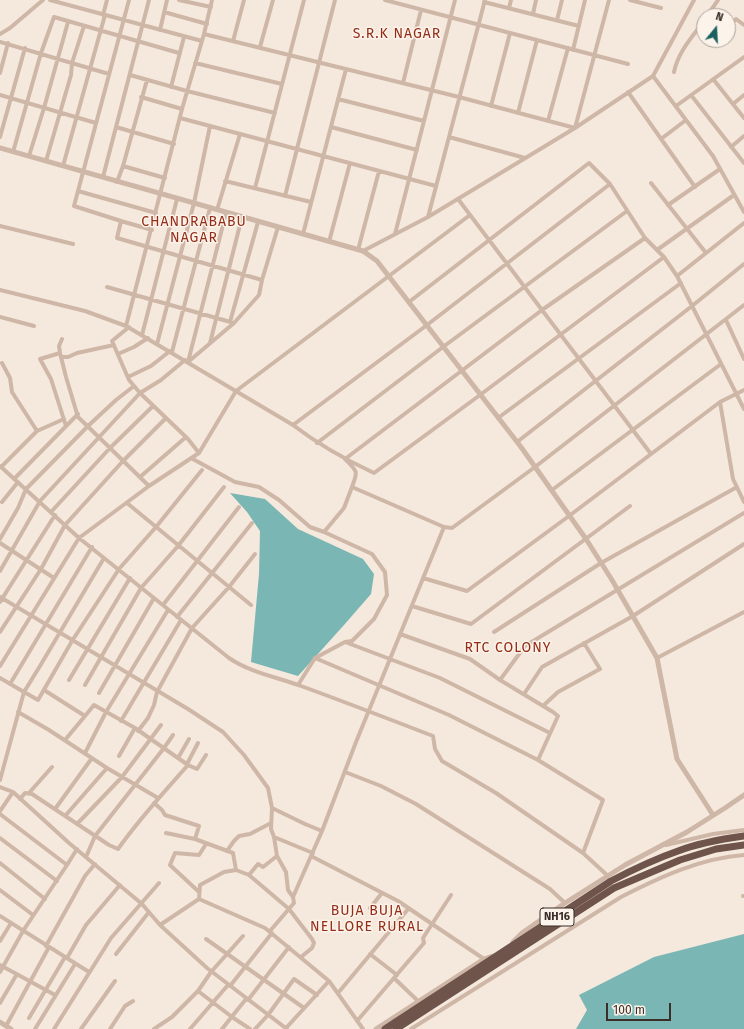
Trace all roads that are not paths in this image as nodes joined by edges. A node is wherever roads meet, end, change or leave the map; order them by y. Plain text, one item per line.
1 (43, 0) edge
2 (50, 0) edge
3 (107, 0) edge
4 (129, 0) edge
5 (149, 0) edge
6 (167, 0) edge
7 (179, 0) edge
8 (212, 0) edge
9 (244, 0) edge
10 (273, 0) edge
11 (304, 0) edge
12 (334, 0) edge
13 (385, 0) edge
14 (455, 0) edge
15 (511, 0) edge
16 (536, 0) edge
17 (562, 0) edge
18 (585, 0) edge
19 (610, 0) edge
20 (630, 0) edge
21 (694, 0) edge
22 (484, 1) edge
23 (210, 7) junction
24 (509, 8) junction
25 (662, 8) dead end
26 (421, 10) junction
27 (164, 12) junction
28 (533, 14) junction
29 (104, 15) junction
30 (451, 17) junction
31 (124, 20) junction
32 (557, 20) junction
33 (68, 22) junction
34 (207, 24) junction
35 (143, 25) junction
36 (478, 25) junction
37 (84, 26) junction
38 (579, 26) junction
39 (160, 30) junction
40 (100, 31) junction
41 (696, 31) edge
42 (510, 33) junction
43 (0, 34) edge
44 (204, 34) junction
45 (119, 36) junction
46 (184, 37) junction
47 (537, 40) junction
48 (202, 41) junction
49 (233, 41) junction
50 (0, 42) edge
51 (138, 42) junction
52 (8, 43) junction
53 (25, 48) junction
54 (260, 48) junction
55 (571, 49) junction
56 (41, 53) junction
57 (179, 53) junction
58 (290, 55) junction
59 (595, 56) junction
60 (744, 57) edge
61 (57, 58) junction
62 (319, 62) junction
63 (72, 63) junction
64 (195, 63) junction
65 (628, 64) dead end
66 (90, 68) junction
67 (346, 69) junction
68 (674, 72) dead end
69 (0, 73) edge
70 (109, 74) junction
71 (130, 75) junction
72 (653, 76) junction
73 (713, 79) junction
74 (147, 80) junction
75 (403, 83) junction
76 (282, 84) junction
77 (171, 87) junction
78 (432, 90) junction
79 (187, 91) junction
80 (628, 92) junction
81 (691, 95) junction
82 (744, 95) edge
83 (0, 96) edge
84 (141, 97) junction
85 (459, 97) junction
86 (338, 98) junction
87 (12, 99) junction
88 (27, 103) junction
89 (733, 104) junction
90 (491, 106) junction
91 (676, 106) junction
92 (44, 108) junction
93 (182, 109) junction
94 (59, 112) junction
95 (275, 113) junction
96 (518, 113) junction
97 (76, 117) junction
98 (180, 118) junction
99 (744, 118) edge
100 (686, 120) junction
101 (424, 121) junction
102 (548, 121) junction
103 (96, 122) junction
104 (210, 126) junction
105 (116, 127) junction
106 (331, 127) junction
107 (575, 128) junction
108 (132, 131) junction
109 (240, 134) junction
110 (0, 136) edge
111 (744, 136) edge
112 (449, 137) junction
113 (661, 139) junction
114 (268, 141) junction
115 (174, 144) junction
116 (732, 147) junction
117 (0, 148) edge
118 (297, 149) junction
119 (417, 150) junction
120 (12, 152) junction
121 (29, 156) junction
122 (324, 156) junction
123 (525, 158) junction
124 (46, 161) junction
125 (744, 162) edge
126 (350, 163) junction
127 (63, 166) junction
128 (123, 166) junction
129 (720, 169) junction
130 (379, 170) junction
131 (83, 172) junction
132 (103, 177) junction
133 (165, 178) junction
134 (409, 179) junction
135 (226, 181) junction
136 (117, 182) junction
137 (651, 183) dead end
138 (610, 184) junction
139 (436, 186) junction
140 (695, 187) junction
141 (255, 188) junction
142 (78, 191) junction
143 (161, 194) junction
144 (734, 195) junction
145 (285, 196) junction
146 (177, 199) junction
147 (458, 199) junction
148 (311, 202) junction
149 (194, 203) junction
150 (668, 205) junction
151 (210, 208) junction
152 (217, 210) junction
153 (627, 211) junction
154 (744, 212) edge
155 (156, 213) junction
156 (226, 213) junction
157 (470, 215) junction
158 (242, 217) junction
159 (428, 217) junction
160 (121, 221) junction
161 (258, 222) junction
162 (744, 223) edge
163 (0, 226) edge
164 (278, 227) junction
165 (687, 229) junction
166 (152, 230) junction
167 (303, 234) junction
168 (395, 234) junction
169 (645, 238) junction
170 (489, 240) junction
171 (330, 242) junction
172 (73, 244) dead end
173 (658, 250) junction
174 (360, 251) junction
175 (163, 252) junction
176 (706, 253) junction
177 (180, 256) junction
178 (664, 257) junction
179 (196, 261) junction
180 (507, 264) junction
181 (744, 264) edge
182 (213, 266) junction
183 (229, 270) junction
184 (243, 275) junction
185 (389, 276) junction
186 (677, 276) junction
187 (262, 280) junction
188 (681, 283) junction
189 (107, 287) dead end
190 (524, 287) junction
191 (0, 290) edge
192 (134, 296) junction
193 (150, 300) junction
194 (409, 302) junction
195 (167, 305) junction
196 (744, 305) edge
197 (692, 306) junction
198 (184, 310) junction
199 (542, 310) junction
200 (200, 314) junction
201 (0, 317) edge
202 (216, 319) junction
203 (726, 320) junction
204 (232, 323) junction
205 (427, 325) junction
206 (34, 326) dead end
207 (128, 327) junction
208 (142, 335) junction
209 (560, 335) junction
210 (707, 335) junction
211 (148, 338) junction
212 (62, 339) dead end
213 (210, 343) junction
214 (157, 344) junction
215 (114, 345) junction
216 (444, 347) junction
217 (171, 352) junction
218 (118, 354) junction
219 (61, 355) junction
220 (578, 358) junction
221 (744, 359) edge
222 (187, 361) junction
223 (2, 362) dead end
224 (721, 364) junction
225 (462, 371) junction
226 (128, 377) junction
227 (595, 381) junction
228 (134, 386) junction
229 (744, 390) edge
230 (236, 391) junction
231 (140, 393) junction
232 (736, 393) junction
233 (480, 395) junction
234 (720, 402) junction
235 (153, 406) junction
236 (614, 406) junction
237 (744, 409) edge
238 (78, 414) junction
239 (166, 418) junction
240 (498, 418) junction
241 (64, 419) junction
242 (293, 425) junction
243 (66, 426) junction
244 (88, 426) junction
245 (632, 430) junction
246 (37, 431) junction
247 (99, 437) junction
248 (186, 437) junction
249 (517, 442) junction
250 (318, 443) junction
251 (110, 448) junction
252 (199, 453) junction
253 (650, 454) junction
254 (191, 458) junction
255 (345, 460) junction
256 (123, 461) junction
257 (1, 466) edge
258 (535, 467) junction
259 (202, 470) dead end
260 (140, 477) junction
261 (16, 480) junction
262 (149, 486) junction
263 (224, 487) dead end
264 (352, 487) junction
265 (737, 487) junction
266 (26, 489) junction
267 (552, 490) junction
268 (40, 501) junction
269 (1, 502) edge
270 (744, 502) edge
271 (127, 503) junction
272 (630, 506) dead end
273 (239, 507) dead end
274 (744, 513) edge
275 (53, 514) junction
276 (569, 516) junction
277 (252, 524) dead end
278 (65, 525) junction
279 (156, 527) junction
280 (444, 527) junction
281 (324, 532) junction
282 (79, 538) junction
283 (0, 539) edge
284 (586, 539) junction
285 (0, 543) edge
286 (744, 544) edge
287 (178, 546) junction
288 (92, 547) junction
289 (12, 551) junction
290 (255, 554) dead end
291 (104, 558) junction
292 (27, 560) junction
293 (197, 561) junction
294 (601, 563) junction
295 (41, 569) junction
296 (119, 569) junction
297 (0, 571) edge
298 (213, 574) junction
299 (54, 578) junction
300 (130, 578) junction
301 (424, 578) junction
302 (229, 587) junction
303 (141, 588) junction
304 (618, 590) junction
305 (154, 598) junction
306 (1, 600) edge
307 (163, 605) junction
308 (251, 605) dead end
309 (412, 606) junction
310 (16, 607) junction
311 (168, 610) junction
312 (744, 612) edge
313 (633, 616) junction
314 (31, 617) junction
315 (179, 618) junction
316 (44, 625) junction
317 (192, 628) junction
318 (0, 632) edge
319 (494, 632) dead end
320 (60, 634) junction
321 (400, 634) junction
322 (72, 641) junction
323 (345, 642) junction
324 (584, 643) junction
325 (86, 650) junction
326 (101, 658) junction
327 (314, 658) junction
328 (390, 658) junction
329 (657, 658) junction
330 (0, 666) edge
331 (115, 666) junction
332 (128, 674) junction
333 (0, 678) edge
334 (69, 680) dead end
335 (500, 680) junction
336 (142, 683) junction
337 (10, 684) junction
338 (85, 685) dead end
339 (298, 685) junction
340 (378, 686) junction
341 (44, 690) junction
342 (24, 692) junction
343 (157, 692) junction
344 (99, 693) dead end
345 (524, 694) junction
346 (544, 706) junction
347 (369, 711) junction
348 (18, 712) junction
349 (106, 712) junction
350 (85, 716) junction
351 (121, 721) junction
352 (161, 725) dead end
353 (136, 729) junction
354 (550, 733) junction
355 (173, 735) dead end
356 (151, 739) junction
357 (189, 739) dead end
358 (65, 740) junction
359 (198, 743) dead end
360 (164, 748) junction
361 (85, 753) junction
362 (206, 755) dead end
363 (120, 756) dead end
364 (92, 758) junction
365 (178, 758) junction
366 (538, 760) junction
367 (188, 764) junction
368 (52, 767) dead end
369 (106, 768) junction
370 (345, 772) junction
371 (122, 777) junction
372 (0, 780) edge
373 (135, 784) junction
374 (0, 787) edge
375 (13, 792) junction
376 (29, 793) junction
377 (744, 795) edge
378 (158, 798) junction
379 (20, 799) junction
380 (154, 803) junction
381 (272, 808) junction
382 (55, 809) junction
383 (0, 811) edge
384 (0, 814) edge
385 (713, 815) junction
386 (65, 816) junction
387 (272, 823) junction
388 (77, 824) junction
389 (744, 830) edge
390 (322, 831) junction
391 (166, 834) dead end
392 (95, 836) junction
393 (744, 836) edge
394 (274, 837) junction
395 (0, 838) edge
396 (195, 840) junction
397 (206, 844) junction
398 (744, 845) edge
399 (660, 846) junction
400 (77, 849) junction
401 (227, 851) junction
402 (583, 853) junction
403 (312, 854) junction
404 (744, 855) edge
405 (277, 856) junction
406 (86, 857) junction
407 (0, 863) edge
408 (95, 864) junction
409 (68, 865) junction
410 (236, 870) junction
411 (249, 875) junction
412 (608, 876) junction
413 (57, 881) junction
414 (159, 883) dead end
415 (120, 886) junction
416 (0, 890) edge
417 (199, 892) junction
418 (382, 893) junction
419 (451, 895) dead end
420 (293, 897) junction
421 (45, 899) junction
422 (200, 899) junction
423 (565, 903) junction
424 (142, 904) junction
425 (370, 908) dead end
426 (409, 908) junction
427 (290, 910) junction
428 (149, 912) junction
429 (34, 915) junction
430 (0, 916) edge
431 (10, 923) junction
432 (432, 924) junction
433 (160, 925) junction
434 (23, 931) junction
435 (271, 932) junction
436 (243, 936) dead end
437 (206, 939) dead end
438 (0, 941) edge
439 (48, 946) junction
440 (289, 947) junction
441 (503, 952) junction
442 (116, 954) dead end
443 (227, 954) junction
444 (370, 954) junction
445 (301, 957) junction
446 (66, 958) junction
447 (484, 959) junction
448 (75, 964) junction
449 (2, 966) edge
450 (245, 966) junction
451 (0, 972) edge
452 (89, 972) junction
453 (212, 972) junction
454 (17, 974) junction
455 (395, 977) junction
456 (263, 980) junction
457 (115, 981) dead end
458 (329, 981) junction
459 (30, 982) junction
460 (229, 986) junction
461 (45, 990) junction
462 (198, 991) junction
463 (338, 993) junction
464 (284, 994) junction
465 (55, 995) junction
466 (316, 995) junction
467 (247, 1000) junction
468 (133, 1001) dead end
469 (213, 1002) junction
470 (419, 1002) junction
471 (0, 1003) edge
472 (304, 1008) junction
473 (268, 1015) junction
474 (232, 1017) junction
475 (29, 1018) dead end
476 (357, 1021) junction
477 (4, 1025) edge
478 (286, 1028) edge
479 (35, 1029) edge
480 (54, 1029) edge
481 (81, 1029) edge
482 (110, 1029) edge
483 (154, 1029) edge
484 (190, 1029) edge
485 (222, 1029) edge
486 (250, 1029) edge
487 (255, 1029) edge
488 (363, 1029) edge
489 (376, 1029) edge
490 (385, 1029) edge
491 (396, 1029) edge
492 (412, 1029) edge

1 - 43 street
2 - 29 street
3 - 29 street
4 - 31 street
5 - 35 street
6 - 27 street
7 - 23 street
8 - 23 street
9 - 49 street
10 - 54 street
11 - 58 street
12 - 62 street
13 - 26 street
14 - 30 street
15 - 24 street
16 - 28 street
17 - 32 street
18 - 38 street
19 - 59 street
20 - 25 street
21 - 72 street
22 - 24 street
22 - 36 street
23 - 34 street
24 - 28 street
26 - 30 street
26 - 75 street
27 - 34 street
27 - 39 street
28 - 32 street
29 - 31 street
29 - 40 street
30 - 36 street
30 - 78 street
31 - 35 street
31 - 45 street
32 - 38 street
33 - 37 street
33 - 56 street
33 - 61 street
34 - 44 street
35 - 39 street
35 - 51 street
36 - 42 street
36 - 85 street
37 - 40 street
37 - 63 street
38 - 55 street
39 - 46 street
40 - 45 street
40 - 66 street
41 - 68 street
42 - 47 street
42 - 90 street
44 - 48 street
44 - 49 street
45 - 51 street
45 - 70 street
46 - 48 street
46 - 57 street
47 - 55 street
47 - 96 street
48 - 64 street
49 - 54 street
50 - 52 street
51 - 57 street
51 - 71 street
52 - 53 street
52 - 69 street
53 - 56 street
53 - 87 street
54 - 58 street
55 - 59 street
55 - 102 street
56 - 61 street
56 - 88 street
57 - 77 street
58 - 62 street
58 - 76 street
59 - 65 street
59 - 107 street
60 - 73 street
61 - 63 street
61 - 92 street
62 - 67 street
62 - 118 street
63 - 66 street
63 - 94 street
64 - 76 street
64 - 79 street
66 - 70 street
66 - 97 street
67 - 75 street
67 - 86 street
70 - 103 street
71 - 74 street
71 - 105 street
72 - 80 street
72 - 91 street
73 - 81 street
73 - 89 street
74 - 77 street
74 - 84 street
75 - 78 street
76 - 95 street
77 - 79 street
78 - 85 street
78 - 101 street
79 - 93 street
79 - 95 street
80 - 107 street
80 - 113 street
81 - 91 street
81 - 116 street
82 - 89 street
83 - 87 street
84 - 93 street
84 - 108 street
85 - 90 street
85 - 112 street
86 - 101 street
86 - 106 street
87 - 88 street
87 - 110 street
88 - 92 street
88 - 120 street
89 - 99 street
90 - 96 street
91 - 100 street
92 - 94 street
92 - 121 street
93 - 98 street
94 - 97 street
94 - 124 street
95 - 114 street
96 - 102 street
97 - 103 street
97 - 127 street
98 - 104 street
98 - 115 street
100 - 113 street
100 - 129 street
101 - 119 street
102 - 107 street
103 - 131 street
104 - 109 street
104 - 149 street
105 - 108 street
105 - 132 street
106 - 119 street
106 - 122 street
107 - 123 street
108 - 115 street
108 - 128 street
109 - 114 street
109 - 135 street
111 - 116 street
112 - 123 street
112 - 139 street
113 - 140 street
114 - 118 street
114 - 141 street
115 - 133 street
116 - 125 street
117 - 120 street
118 - 122 street
118 - 145 street
119 - 134 street
120 - 121 street
121 - 124 street
122 - 126 street
122 - 148 street
123 - 147 street
124 - 127 street
126 - 130 street
126 - 171 street
127 - 131 street
128 - 133 street
128 - 136 street
129 - 140 street
129 - 144 street
130 - 134 street
130 - 174 street
131 - 132 street
131 - 142 street
132 - 136 street
133 - 143 street
134 - 139 street
134 - 168 street
135 - 141 street
135 - 152 street
136 - 143 street
137 - 150 street
138 - 153 street
138 - 170 street
138 - 180 street
139 - 159 street
140 - 150 street
141 - 145 street
142 - 155 street
142 - 160 street
143 - 146 street
143 - 155 street
144 - 154 street
144 - 165 street
145 - 148 street
146 - 149 street
146 - 175 street
147 - 157 street
147 - 159 street
148 - 167 street
149 - 151 street
149 - 177 street
150 - 165 street
151 - 152 street
151 - 179 street
152 - 156 street
153 - 169 street
153 - 190 street
155 - 166 street
156 - 158 street
156 - 182 street
157 - 170 street
157 - 185 street
158 - 161 street
158 - 183 street
159 - 168 street
160 - 166 street
160 - 175 street
161 - 164 street
161 - 184 street
162 - 176 street
163 - 172 street
164 - 167 street
164 - 187 street
165 - 173 street
165 - 176 street
166 - 192 street
167 - 171 street
168 - 174 street
169 - 173 street
169 - 199 street
170 - 180 street
170 - 194 street
171 - 174 street
173 - 178 street
174 - 185 street
175 - 177 street
175 - 193 street
176 - 186 street
177 - 179 street
177 - 195 street
178 - 186 street
178 - 209 street
179 - 182 street
179 - 198 street
180 - 190 street
180 - 205 street
181 - 197 street
182 - 183 street
182 - 200 street
183 - 184 street
183 - 202 street
184 - 187 street
184 - 204 street
185 - 194 street
185 - 230 street
186 - 188 street
187 - 204 street
188 - 197 street
188 - 220 street
189 - 192 street
190 - 199 street
190 - 216 street
191 - 207 street
192 - 193 street
192 - 207 street
193 - 195 street
193 - 208 street
194 - 205 street
195 - 198 street
195 - 214 street
196 - 203 street
197 - 210 street
197 - 227 street
198 - 200 street
198 - 217 street
199 - 209 street
199 - 225 street
200 - 202 street
200 - 222 street
201 - 206 street
202 - 204 street
202 - 213 street
203 - 210 street
203 - 221 street
204 - 213 street
205 - 216 street
205 - 242 street
207 - 208 street
207 - 215 street
208 - 211 street
209 - 220 street
209 - 233 street
210 - 224 street
210 - 236 street
211 - 214 street
211 - 218 street
212 - 219 street
213 - 222 street
214 - 217 street
215 - 218 street
215 - 219 street
216 - 225 street
216 - 250 street
217 - 222 street
217 - 226 street
218 - 226 street
219 - 238 street
219 - 241 street
220 - 227 street
220 - 240 street
222 - 230 street
222 - 231 street
223 - 246 street
224 - 232 street
224 - 245 street
225 - 233 street
225 - 255 street
226 - 228 street
227 - 236 street
227 - 249 street
228 - 231 street
228 - 244 street
229 - 232 street
230 - 242 street
230 - 252 street
231 - 235 street
231 - 247 street
232 - 234 street
232 - 237 street
233 - 240 street
233 - 255 street
234 - 253 street
234 - 265 street
235 - 239 street
235 - 251 street
236 - 245 street
236 - 258 street
238 - 243 street
238 - 244 street
239 - 248 street
239 - 256 street
240 - 249 street
241 - 243 street
241 - 246 street
242 - 250 street
243 - 261 street
244 - 247 street
244 - 266 street
245 - 253 street
245 - 267 street
246 - 257 street
247 - 251 street
247 - 268 street
248 - 252 street
248 - 260 street
249 - 258 street
250 - 255 street
251 - 256 street
251 - 275 street
252 - 254 street
253 - 276 street
254 - 262 street
254 - 281 street
255 - 264 street
256 - 260 street
256 - 278 street
257 - 261 street
258 - 267 street
258 - 280 street
259 - 279 street
260 - 262 street
261 - 266 street
261 - 269 street
262 - 271 street
263 - 287 street
264 - 280 street
264 - 281 street
265 - 270 street
265 - 294 street
266 - 268 street
266 - 283 street
267 - 276 street
268 - 275 street
268 - 289 street
271 - 279 street
271 - 282 street
272 - 284 street
273 - 293 street
274 - 304 street
275 - 278 street
275 - 292 street
276 - 284 street
276 - 301 street
277 - 298 street
278 - 282 street
278 - 295 street
279 - 287 street
279 - 296 street
280 - 301 street
281 - 323 street
282 - 288 street
282 - 299 street
284 - 294 street
284 - 309 street
285 - 289 street
286 - 313 street
287 - 293 street
287 - 303 street
288 - 291 street
288 - 316 street
289 - 292 street
289 - 297 street
290 - 302 street
291 - 296 street
291 - 320 street
292 - 295 street
292 - 306 street
293 - 298 street
293 - 307 street
294 - 304 street
294 - 319 street
295 - 299 street
295 - 310 street
296 - 300 street
296 - 322 street
298 - 302 street
298 - 315 street
299 - 314 street
300 - 303 street
300 - 325 street
301 - 309 street
302 - 308 street
302 - 317 street
303 - 305 street
303 - 326 street
304 - 313 street
304 - 335 street
305 - 307 street
305 - 331 street
306 - 310 street
307 - 311 street
309 - 321 street
310 - 314 street
310 - 318 street
311 - 315 street
311 - 332 street
312 - 329 street
313 - 324 street
313 - 329 street
314 - 316 street
314 - 330 street
315 - 317 street
315 - 336 street
316 - 320 street
316 - 337 street
317 - 339 street
317 - 343 street
320 - 322 street
320 - 342 street
321 - 328 street
321 - 335 street
322 - 325 street
322 - 341 street
323 - 327 street
323 - 328 street
324 - 345 street
324 - 346 street
325 - 326 street
325 - 334 street
326 - 331 street
326 - 338 street
327 - 339 street
327 - 340 street
328 - 340 street
328 - 354 street
329 - 385 street
331 - 332 street
331 - 344 street
332 - 336 street
332 - 349 street
333 - 337 street
335 - 345 street
336 - 343 street
336 - 351 street
337 - 342 street
339 - 347 street
340 - 347 street
340 - 366 street
341 - 342 street
341 - 350 street
342 - 348 street
343 - 353 street
343 - 381 street
345 - 346 street
346 - 354 street
347 - 370 street
347 - 402 street
348 - 358 street
348 - 372 street
349 - 350 street
349 - 351 street
349 - 361 street
350 - 358 street
351 - 353 street
352 - 356 street
353 - 356 street
353 - 363 street
354 - 366 street
355 - 360 street
356 - 360 street
356 - 371 street
357 - 365 street
358 - 361 street
359 - 367 street
360 - 365 street
360 - 373 street
361 - 364 street
362 - 367 street
364 - 369 street
364 - 382 street
365 - 367 street
366 - 402 street
367 - 378 street
368 - 376 street
369 - 371 street
369 - 386 street
370 - 390 street
370 - 423 street
371 - 373 street
371 - 388 street
373 - 378 street
373 - 392 street
374 - 375 street
375 - 379 street
375 - 383 street
376 - 379 street
376 - 382 street
377 - 385 street
378 - 380 street
379 - 400 street
380 - 392 street
380 - 396 street
381 - 387 street
381 - 390 street
382 - 386 street
384 - 409 street
385 - 399 street
386 - 388 street
387 - 394 street
387 - 401 street
388 - 392 street
389 - 399 street
390 - 403 street
391 - 396 street
392 - 406 street
393 - 441 highway, NH16
394 - 403 street
394 - 405 street
395 - 413 street
396 - 397 street
397 - 401 street
397 - 417 street
398 - 491 highway, NH16
399 - 412 street
400 - 406 street
400 - 409 street
401 - 410 street
402 - 412 street
403 - 418 street
403 - 420 street
404 - 492 street
405 - 411 street
405 - 420 street
406 - 408 street
407 - 421 street
408 - 415 street
408 - 439 street
409 - 413 street
410 - 411 street
410 - 417 street
411 - 427 street
412 - 423 street
413 - 421 street
414 - 424 street
415 - 424 street
415 - 446 street
416 - 429 street
417 - 422 street
418 - 425 street
418 - 426 street
419 - 432 street
420 - 427 street
421 - 429 street
422 - 433 street
422 - 435 street
423 - 441 street
424 - 428 street
424 - 452 street
426 - 432 street
426 - 444 street
427 - 435 street
427 - 445 street
428 - 433 street
428 - 442 street
429 - 434 street
430 - 431 street
431 - 434 street
431 - 438 street
432 - 447 street
432 - 455 street
433 - 453 street
434 - 439 street
434 - 449 street
435 - 440 street
435 - 450 street
436 - 443 street
437 - 443 street
439 - 446 street
439 - 459 street
440 - 445 street
440 - 456 street
441 - 447 street
441 - 490 highway, NH16
443 - 450 street
443 - 453 street
444 - 455 street
444 - 463 street
445 - 458 street
446 - 448 street
446 - 461 street
447 - 470 street
448 - 452 street
448 - 465 street
449 - 451 street
449 - 454 street
450 - 456 street
450 - 460 street
452 - 480 street
453 - 460 street
453 - 462 street
454 - 459 street
454 - 471 street
455 - 470 street
455 - 476 street
456 - 464 street
456 - 467 street
457 - 481 street
458 - 463 street
458 - 466 street
459 - 461 street
459 - 477 street
460 - 467 street
460 - 469 street
461 - 465 street
461 - 475 street
462 - 469 street
462 - 483 street
463 - 476 street
464 - 466 street
464 - 472 street
464 - 473 street
465 - 479 street
466 - 472 street
467 - 473 street
467 - 474 street
468 - 482 street
469 - 474 street
469 - 484 street
470 - 489 street
472 - 478 street
473 - 478 street
473 - 487 street
474 - 485 street
474 - 486 street
476 - 488 street

